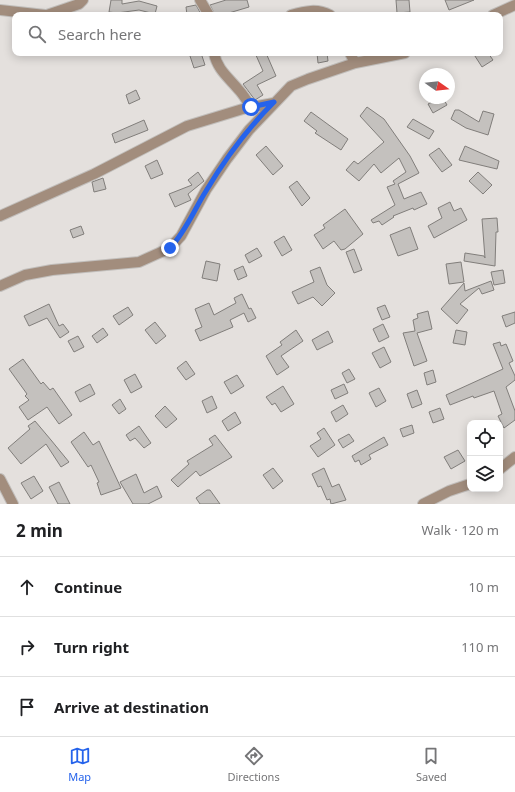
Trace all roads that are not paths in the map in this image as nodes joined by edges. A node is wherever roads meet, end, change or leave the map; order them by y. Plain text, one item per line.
1 (83, 0) edge
2 (200, 0) edge
3 (515, 5) edge
4 (0, 10) edge
5 (18, 12) edge
6 (55, 12) edge
7 (206, 12) edge
8 (301, 12) edge
9 (325, 12) edge
10 (500, 12) edge
11 (214, 56) edge
12 (352, 56) edge
13 (390, 56) edge
14 (355, 63) junction
15 (274, 102) junction
16 (251, 107) junction
17 (0, 216) edge
18 (0, 286) edge
19 (515, 457) edge
20 (503, 467) edge
21 (0, 479) edge
22 (467, 485) edge
23 (12, 504) edge
24 (423, 504) edge

1 - 6 street
2 - 7 street
3 - 10 street
4 - 5 street
8 - 9 street
11 - 16 street
12 - 14 street
13 - 14 street
14 - 15 street
15 - 16 street
15 - 18 street
16 - 17 street
19 - 20 street
21 - 23 street
22 - 24 street

